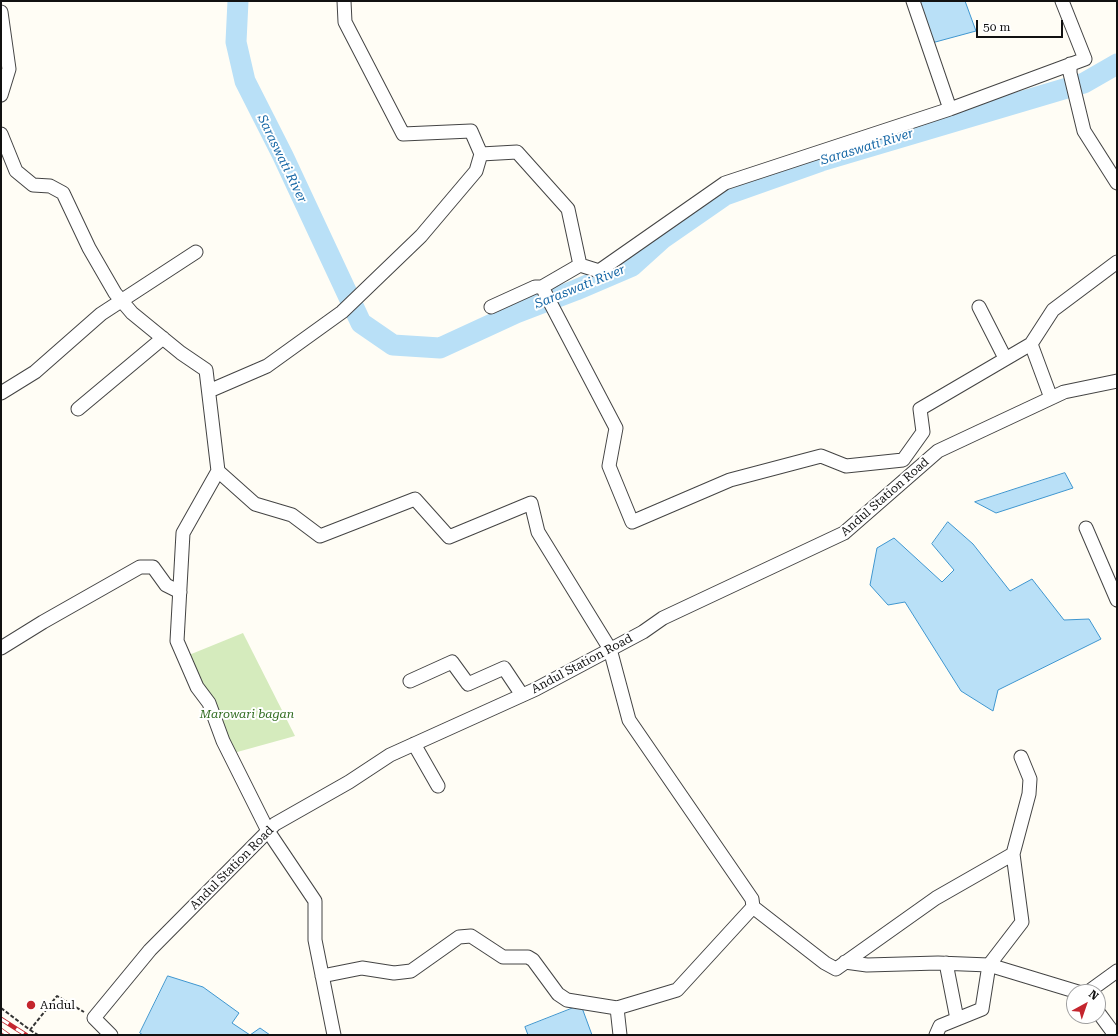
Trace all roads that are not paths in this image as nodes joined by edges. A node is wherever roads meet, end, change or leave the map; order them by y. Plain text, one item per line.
1 (344, 1) edge
2 (913, 1) edge
3 (1062, 1) edge
4 (1, 12) edge
5 (1070, 69) junction
6 (1, 95) edge
7 (950, 109) junction
8 (1, 134) edge
9 (481, 154) junction
10 (1117, 183) edge
11 (196, 252) dead end
12 (1117, 262) edge
13 (580, 265) junction
14 (542, 287) junction
15 (122, 302) junction
16 (491, 307) dead end
17 (980, 308) dead end
18 (163, 338) junction
19 (1031, 344) junction
20 (1005, 358) junction
21 (1117, 381) edge
22 (209, 391) junction
23 (1, 393) edge
24 (1051, 398) junction
25 (78, 409) dead end
26 (218, 470) junction
27 (1086, 528) dead end
28 (180, 592) junction
29 (1117, 600) edge
30 (1, 648) edge
31 (610, 649) junction
32 (410, 680) dead end
33 (522, 696) junction
34 (414, 744) junction
35 (1021, 757) dead end
36 (438, 786) dead end
37 (268, 831) junction
38 (1013, 854) junction
39 (753, 907) junction
40 (845, 962) junction
41 (946, 963) junction
42 (989, 965) junction
43 (1117, 972) edge
44 (322, 976) junction
45 (1100, 984) edge
46 (1066, 988) edge
47 (617, 1008) junction
48 (957, 1019) junction
49 (1106, 1023) edge
50 (111, 1035) edge
51 (334, 1035) edge
52 (620, 1035) edge
53 (936, 1035) edge
54 (1115, 1035) edge

1 - 9 street
2 - 7 street
3 - 5 street
4 - 6 street
5 - 7 street
5 - 10 street
7 - 13 street
8 - 15 street
9 - 13 street
9 - 22 street
11 - 15 street
12 - 19 street
13 - 14 street
14 - 16 street
14 - 20 street
15 - 18 street
15 - 23 street
17 - 20 street
18 - 22 street
18 - 25 street
19 - 20 street
19 - 24 street
21 - 24 street, Andul Station Road
22 - 26 street
24 - 31 street, Andul Station Road
26 - 28 street
26 - 31 street
27 - 29 street
28 - 30 street
28 - 37 street
31 - 33 street, Andul Station Road
31 - 39 street
32 - 33 street
33 - 34 street, Andul Station Road
34 - 36 street
34 - 37 street, Andul Station Road
35 - 38 street
37 - 44 street
37 - 50 street, Andul Station Road
38 - 40 street
38 - 42 street
39 - 40 street
39 - 47 street
40 - 41 street
41 - 42 street
41 - 48 street
42 - 46 street
42 - 48 street
43 - 45 street
44 - 47 street
44 - 51 street
47 - 52 street
48 - 53 street
49 - 54 street

